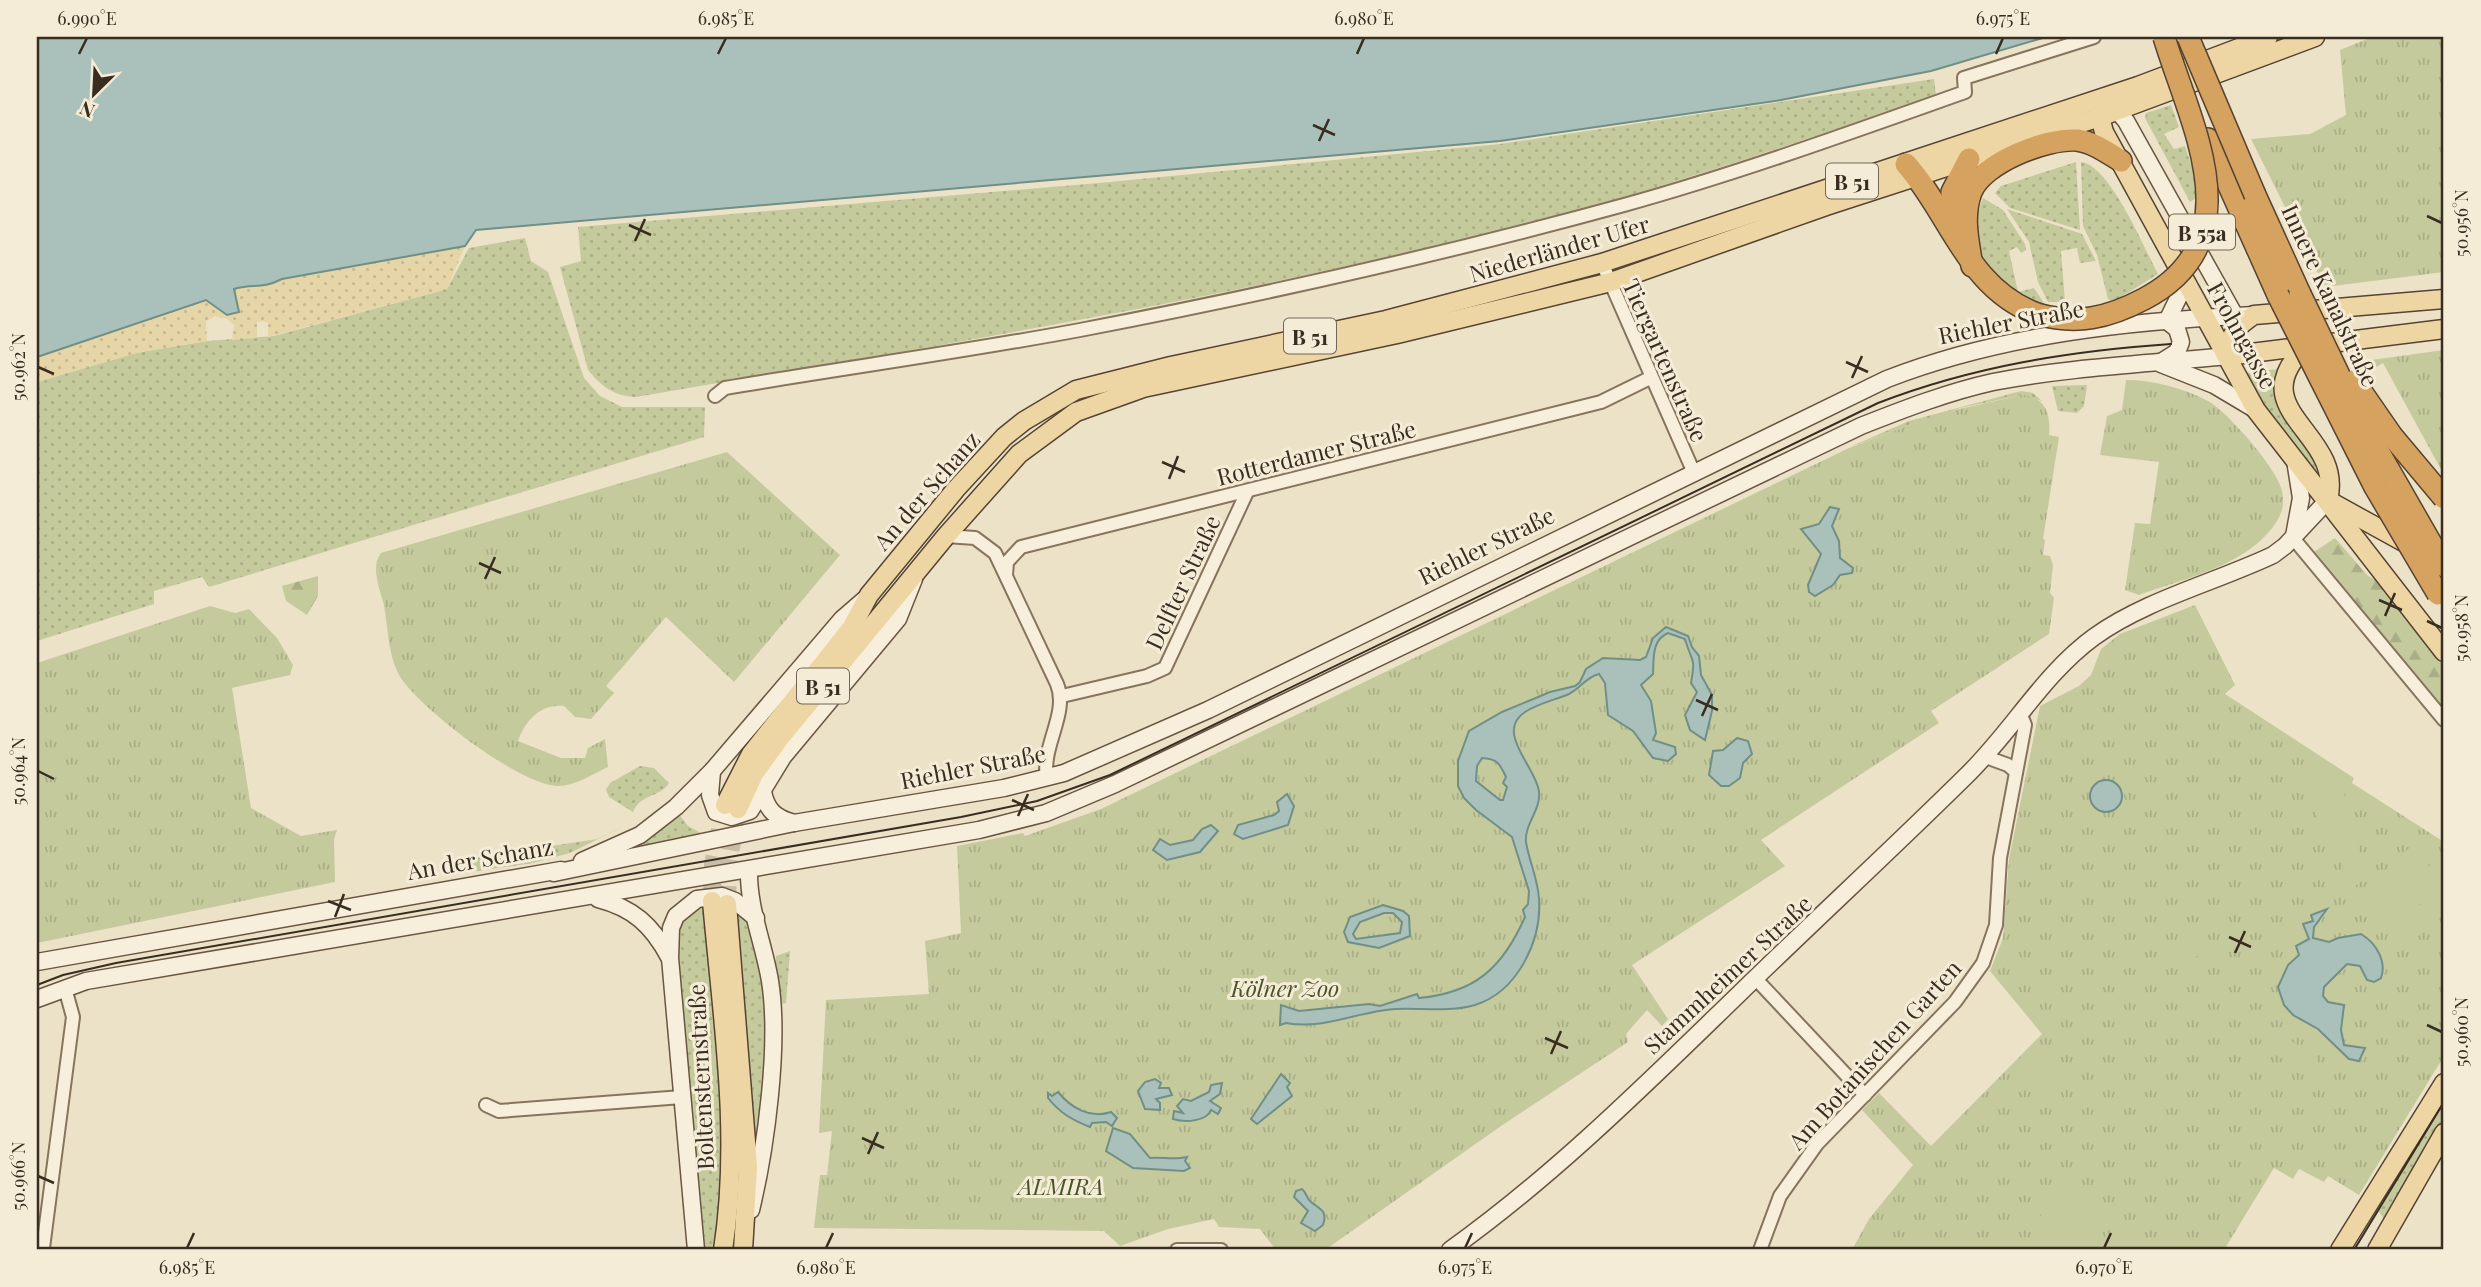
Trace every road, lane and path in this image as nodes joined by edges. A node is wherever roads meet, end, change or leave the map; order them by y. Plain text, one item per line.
1 (2094, 37) edge
2 (2165, 37) edge
3 (2188, 37) edge
4 (2268, 37) edge
5 (2315, 37) edge
6 (2102, 98) junction
7 (2119, 110) junction
8 (2100, 117) junction
9 (1969, 159) junction
10 (2121, 161) junction
11 (1912, 170) junction
12 (1953, 234) junction
13 (1602, 264) junction
14 (1972, 265) junction
15 (2186, 282) junction
16 (1609, 283) junction
17 (2300, 294) junction
18 (2444, 299) edge
19 (2254, 315) junction
20 (2235, 316) junction
21 (2207, 318) junction
22 (2167, 321) junction
23 (2444, 329) edge
24 (2231, 335) junction
25 (2305, 347) junction
26 (2270, 351) junction
27 (2227, 356) junction
28 (2159, 363) junction
29 (1650, 378) junction
30 (715, 396) dead end
31 (2256, 410) junction
32 (1024, 421) joint
33 (1053, 427) joint
34 (2295, 460) junction
35 (1693, 473) junction
36 (956, 489) junction
37 (1247, 492) junction
38 (2444, 498) edge
39 (2328, 500) junction
40 (967, 511) junction
41 (946, 536) junction
42 (2293, 538) junction
43 (2444, 564) edge
44 (918, 569) junction
45 (1006, 575) junction
46 (869, 595) junction
47 (2441, 599) edge
48 (2444, 652) edge
49 (1062, 696) junction
50 (2021, 716) junction
51 (2444, 720) edge
52 (1986, 757) junction
53 (712, 771) junction
54 (2016, 772) junction
55 (1048, 778) junction
56 (763, 792) junction
57 (794, 823) junction
58 (749, 870) junction
59 (554, 873) junction
60 (581, 898) junction
61 (756, 918) junction
62 (670, 958) junction
63 (37, 962) edge
64 (1755, 978) junction
65 (65, 988) junction
66 (37, 999) edge
67 (2444, 1083) edge
68 (1865, 1095) junction
69 (682, 1097) junction
70 (486, 1105) dead end
71 (2442, 1139) edge
72 (2351, 1233) junction
73 (743, 1243) edge
74 (43, 1248) dead end
75 (696, 1250) edge
76 (723, 1250) edge
77 (1177, 1250) edge
78 (1221, 1250) edge
79 (1450, 1250) edge
80 (1760, 1250) edge
81 (2340, 1250) edge
82 (2369, 1250) edge
83 (2376, 1250) edge

1 - 30 street
2 - 14 highway, B 55a, bridge
2 - 47 highway, Innere Kanalstraße / B 55a, bridge
3 - 17 highway, Innere Kanalstraße / B 55a, bridge
4 - 6 main road, B 51
5 - 7 main road, B 51
6 - 7 main road
6 - 8 main road
6 - 11 main road, Niederländer Ufer / B 51
7 - 8 main road, B 51
7 - 20 main road, Frohngasse
8 - 9 main road, Niederländer Ufer / B 51
8 - 10 main road, Frohngasse
9 - 11 main road, Niederländer Ufer / B 51
9 - 12 highway
10 - 14 highway
10 - 15 main road, Frohngasse
11 - 12 highway
11 - 13 main road, Niederländer Ufer / B 51
11 - 16 main road, Niederländer Ufer / B 51
12 - 14 highway, B 55a
13 - 16 street, Tiergartenstraße
13 - 32 main road, Niederländer Ufer / B 51
15 - 21 main road, Frohngasse
15 - 22 main road
16 - 29 street, Tiergartenstraße
16 - 33 main road, Niederländer Ufer / B 51
17 - 38 highway, B 55a, bridge
17 - 43 highway, Innere Kanalstraße / B 55a, bridge
18 - 19 main road, Riehler Straße
19 - 20 main road, Riehler Straße
19 - 24 main road
20 - 21 main road, Riehler Straße
21 - 22 main road, Riehler Straße
21 - 24 main road
21 - 27 main road, Frohngasse
22 - 28 main road
22 - 35 main road, Riehler Straße
23 - 25 main road
24 - 26 main road
24 - 27 main road
25 - 26 main road
25 - 39 main road
26 - 27 main road
27 - 28 main road
27 - 31 main road, Frohngasse
28 - 31 main road
28 - 58 main road
29 - 35 street, Tiergartenstraße
29 - 37 street, Rotterdamer Straße
31 - 34 main road, Frohngasse
32 - 36 main road, An der Schanz / B 51
33 - 40 main road, An der Schanz / B 51
34 - 39 main road, Frohngasse
34 - 42 main road
35 - 55 main road, Riehler Straße
36 - 40 main road
36 - 46 main road, An der Schanz / B 51
37 - 45 street, Rotterdamer Straße
37 - 49 street, Delfter Straße
39 - 42 main road, Stammheimer Straße
39 - 43 main road
39 - 48 main road, Frohngasse
40 - 41 main road, An der Schanz / B 51
41 - 44 main road, An der Schanz / B 51
41 - 45 street
42 - 50 main road, Stammheimer Straße
42 - 51 street
44 - 46 main road, An der Schanz / B 51
44 - 56 main road, An der Schanz
45 - 49 street
46 - 53 main road, An der Schanz / B 51
49 - 55 street
50 - 52 main road, Stammheimer Straße
50 - 54 street, Am Botanischen Garten
52 - 54 street
52 - 64 main road, Stammheimer Straße
53 - 56 main road, An der Schanz
53 - 59 main road, An der Schanz / B 51
54 - 68 street, Am Botanischen Garten
55 - 57 main road, Riehler Straße
56 - 57 main road
57 - 59 main road, Riehler Straße
58 - 60 main road
58 - 61 main road, Boltensternstraße
59 - 63 main road, An der Schanz / B 51
60 - 62 main road
60 - 65 main road
61 - 62 main road, Boltensternstraße
61 - 73 main road, Boltensternstraße
62 - 69 main road, Boltensternstraße
64 - 68 street
64 - 79 main road, Stammheimer Straße
65 - 66 main road
65 - 74 street
67 - 72 main road
68 - 80 street, Am Botanischen Garten
69 - 70 street, Boltensternstraße
69 - 75 main road, Boltensternstraße
71 - 83 main road
72 - 81 main road
72 - 82 main road
73 - 76 main road, Boltensternstraße
77 - 78 street

